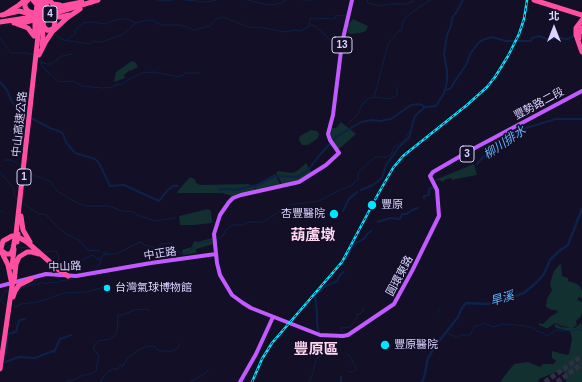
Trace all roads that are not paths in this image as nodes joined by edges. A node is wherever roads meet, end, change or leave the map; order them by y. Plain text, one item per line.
1 (25, 0) edge
2 (28, 0) edge
3 (33, 0) edge
4 (38, 0) edge
5 (42, 0) edge
6 (92, 0) edge
7 (99, 0) edge
8 (352, 0) edge
9 (534, 0) edge
10 (49, 1) edge
11 (542, 2) edge
12 (76, 4) junction
13 (80, 9) junction
14 (582, 14) edge
15 (0, 19) edge
16 (582, 20) edge
17 (9, 23) junction
18 (582, 28) edge
19 (35, 43) junction
20 (42, 47) junction
21 (582, 49) edge
22 (582, 52) edge
23 (36, 56) junction
24 (582, 92) edge
25 (30, 117) junction
26 (430, 176) joint
27 (21, 208) junction
28 (16, 237) junction
29 (34, 248) junction
30 (215, 254) junction
31 (44, 258) junction
32 (108, 271) joint
33 (62, 275) junction
34 (31, 279) junction
35 (12, 284) junction
36 (0, 287) edge
37 (12, 305) junction
38 (273, 317) junction
39 (5, 341) junction
40 (0, 359) edge
41 (0, 369) edge
42 (240, 382) edge

1 - 15 highway, bridge
2 - 12 highway, bridge
3 - 19 highway
4 - 13 highway, bridge
5 - 23 highway
6 - 12 highway, bridge
6 - 15 highway, 4, bridge
7 - 13 highway, bridge
7 - 15 highway, 4, bridge
8 - 30 main road, 13
9 - 11 highway
10 - 12 highway
10 - 17 highway, bridge
11 - 14 highway
13 - 20 highway, bridge
15 - 17 highway, bridge
15 - 20 highway, bridge
16 - 22 highway
17 - 19 highway, bridge
18 - 21 highway
19 - 23 highway
20 - 23 highway
23 - 25 highway, 中山高速公路 / 1
24 - 26 main road, 豐勢路二段 / 3
25 - 27 highway, 中山高速公路 / 1
25 - 28 highway, 中山高速公路 / 1
26 - 38 main road, 圓環東路 / 3
27 - 28 highway, 中山高速公路 / 1
27 - 29 highway
28 - 31 highway
28 - 35 highway, 中山高速公路 / 1
29 - 33 highway
29 - 35 highway
30 - 32 main road, 中正路
30 - 38 main road, 13
31 - 33 highway
31 - 35 highway
32 - 33 main road, 中山路
33 - 34 main road, 中山路
33 - 36 main road, 中山路
34 - 35 highway
34 - 36 main road, 中山路
35 - 37 highway
35 - 37 highway
35 - 39 highway, 中山高速公路 / 1
35 - 40 highway, 中山高速公路 / 1
37 - 39 highway
38 - 42 main road
39 - 41 highway, 中山高速公路 / 1

